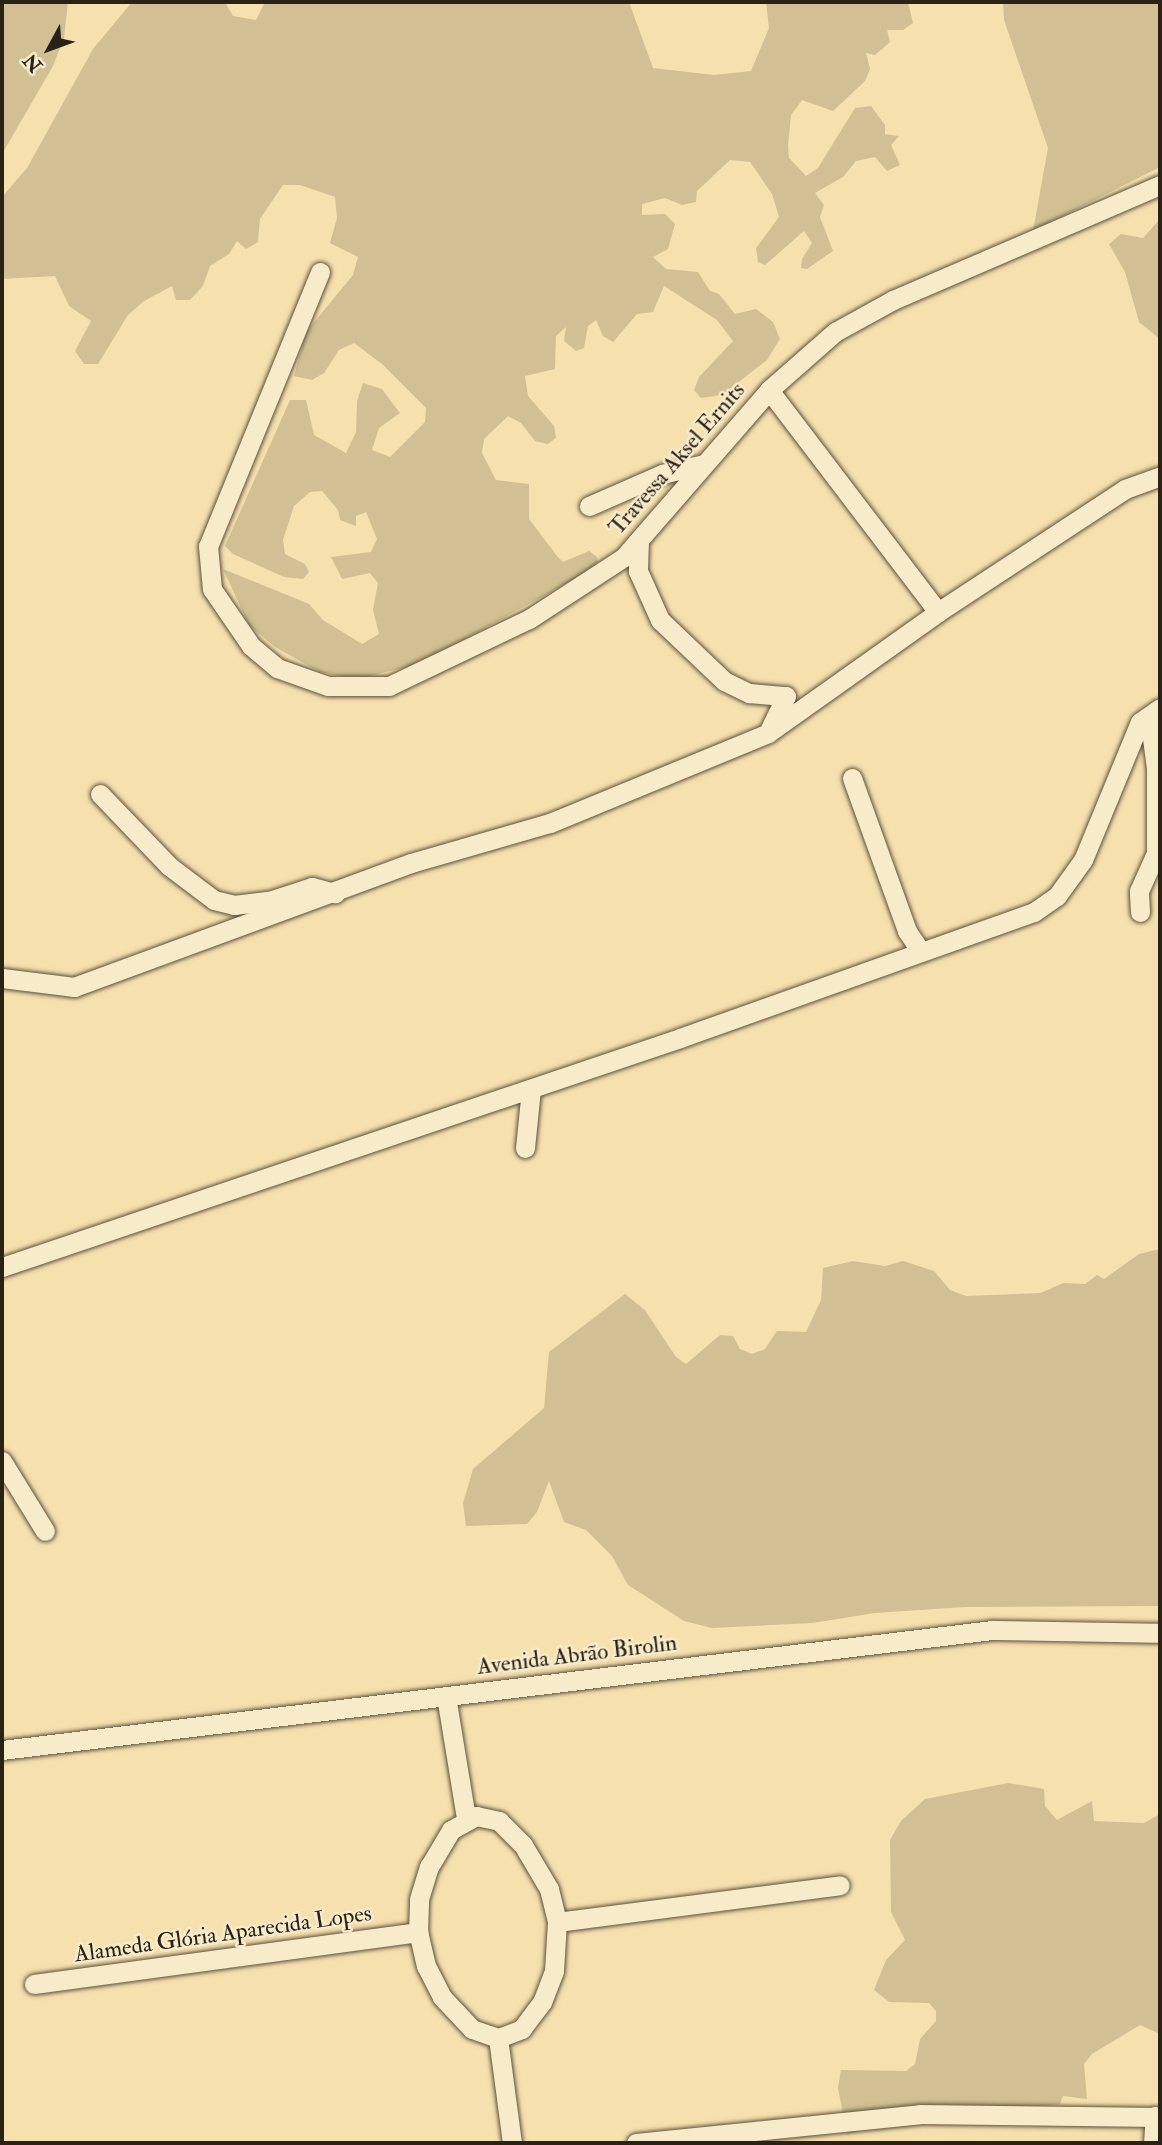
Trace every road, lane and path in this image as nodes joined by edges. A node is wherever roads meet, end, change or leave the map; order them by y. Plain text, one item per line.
1 (1160, 185) edge
2 (320, 272) dead end
3 (769, 390) junction
4 (704, 464) junction
5 (1160, 476) edge
6 (589, 506) dead end
7 (639, 540) junction
8 (939, 612) junction
9 (1155, 712) edge
10 (768, 733) junction
11 (852, 778) dead end
12 (100, 794) dead end
13 (335, 893) junction
14 (1140, 912) dead end
15 (921, 952) junction
16 (2, 978) edge
17 (531, 1089) junction
18 (525, 1148) dead end
19 (2, 1267) edge
20 (2, 1461) edge
21 (45, 1531) dead end
22 (1160, 1633) edge
23 (446, 1696) junction
24 (2, 1750) edge
25 (466, 1818) junction
26 (840, 1885) dead end
27 (557, 1922) junction
28 (418, 1932) junction
29 (34, 1984) dead end
30 (498, 2038) junction
31 (1157, 2117) edge
32 (512, 2143) edge
33 (636, 2143) edge
34 (1153, 2143) edge

1 - 3 street, Travessa Aksel Ernits
2 - 7 street, Travessa Aksel Ernits
3 - 4 street, Travessa Aksel Ernits
3 - 8 street
4 - 6 street
4 - 7 street, Travessa Aksel Ernits
5 - 8 street
7 - 10 street
8 - 10 street
9 - 14 street
9 - 15 street
10 - 13 street
11 - 15 street
12 - 13 street
13 - 16 street
15 - 17 street
17 - 18 street
17 - 19 street
20 - 21 street
22 - 23 street, Avenida Abrão Birolin
23 - 24 street, Avenida Abrão Birolin
23 - 25 street
25 - 27 street
25 - 28 street
26 - 27 street
27 - 30 street
28 - 29 street, Alameda Glória Aparecida Lopes
28 - 30 street
30 - 32 street
31 - 33 street
31 - 34 street

